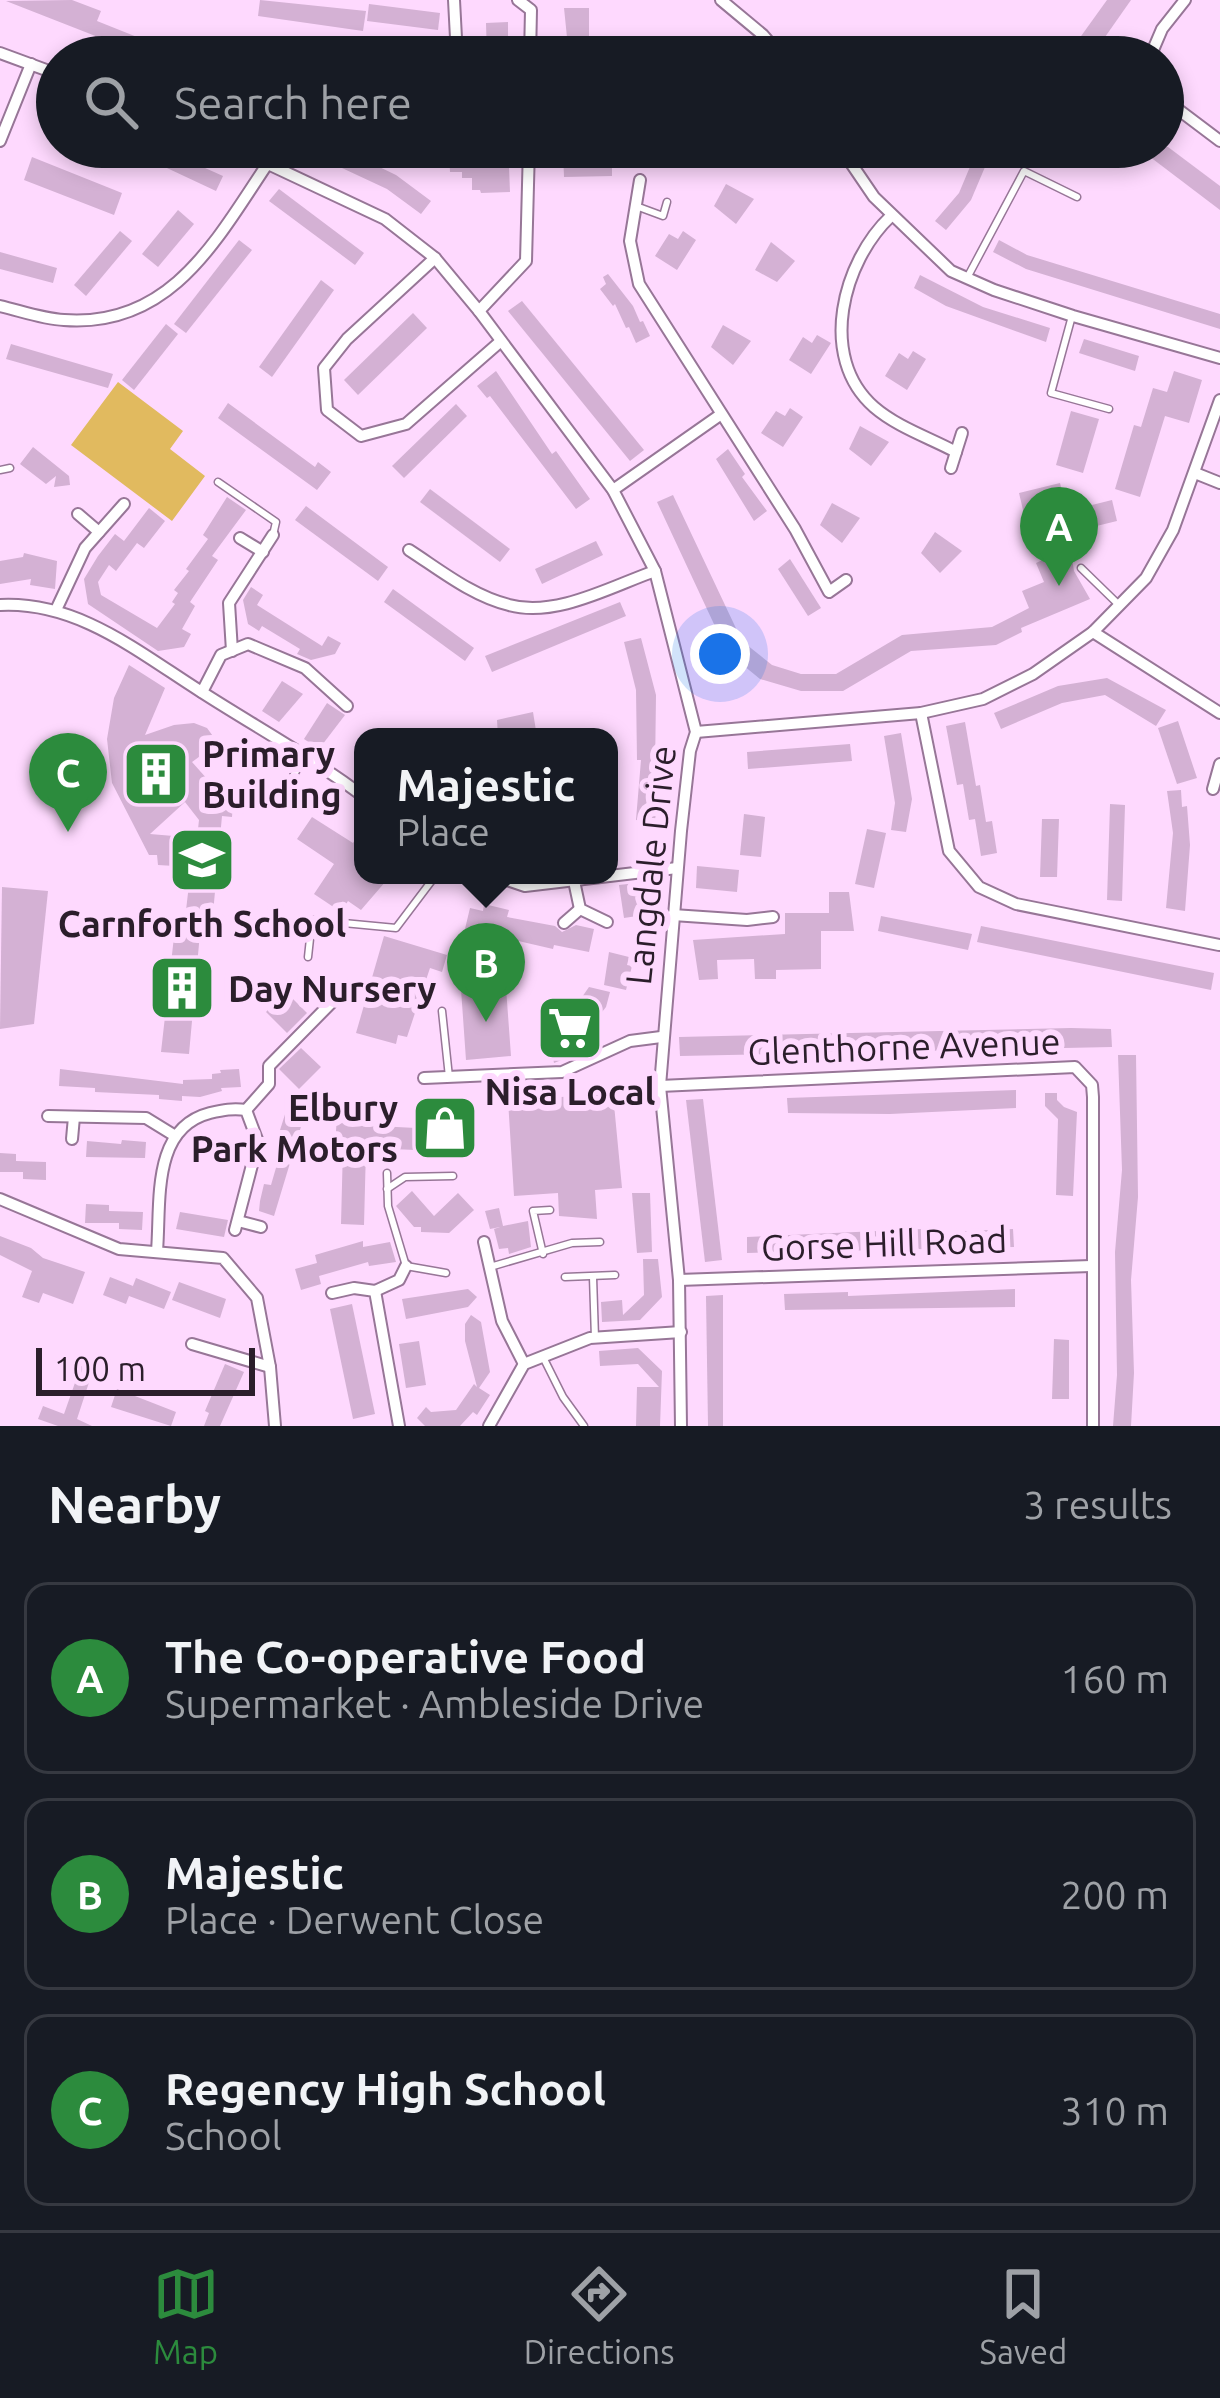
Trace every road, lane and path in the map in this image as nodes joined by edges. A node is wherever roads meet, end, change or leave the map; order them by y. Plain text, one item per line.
1 (454, 0) edge
2 (518, 0) edge
3 (721, 0) edge
4 (1186, 0) edge
5 (456, 36) edge
6 (530, 36) edge
7 (765, 36) edge
8 (1159, 36) edge
9 (0, 53) edge
10 (31, 64) junction
11 (36, 66) edge
12 (1184, 114) edge
13 (0, 141) edge
14 (1220, 142) edge
15 (264, 168) edge
16 (278, 168) edge
17 (528, 168) edge
18 (856, 168) edge
19 (640, 180) dead end
20 (1077, 197) dead end
21 (667, 202) dead end
22 (636, 206) junction
23 (891, 215) junction
24 (435, 258) junction
25 (967, 278) junction
26 (0, 306) edge
27 (479, 311) junction
28 (1072, 316) junction
29 (501, 341) junction
30 (1220, 358) edge
31 (1220, 400) edge
32 (1109, 409) dead end
33 (720, 415) junction
34 (962, 434) dead end
35 (956, 452) junction
36 (951, 468) dead end
37 (1195, 472) junction
38 (218, 482) dead end
39 (1220, 483) edge
40 (613, 490) junction
41 (124, 504) dead end
42 (78, 514) dead end
43 (99, 532) junction
44 (273, 535) joint
45 (240, 538) dead end
46 (409, 550) dead end
47 (263, 552) junction
48 (1081, 568) dead end
49 (655, 571) junction
50 (846, 580) dead end
51 (0, 605) edge
52 (1119, 605) junction
53 (56, 610) junction
54 (1093, 632) junction
55 (232, 651) junction
56 (202, 692) junction
57 (347, 706) dead end
58 (1220, 712) edge
59 (921, 713) junction
60 (696, 732) junction
61 (307, 754) junction
62 (1220, 764) edge
63 (293, 776) dead end
64 (354, 789) edge
65 (1213, 789) dead end
66 (677, 868) junction
67 (618, 875) edge
68 (429, 884) edge
69 (575, 884) edge
70 (580, 909) junction
71 (673, 915) junction
72 (773, 916) dead end
73 (607, 922) dead end
74 (564, 923) dead end
75 (1219, 945) edge
76 (308, 957) dead end
77 (332, 1001) dead end
78 (442, 1011) dead end
79 (661, 1037) junction
80 (449, 1077) junction
81 (424, 1078) dead end
82 (660, 1086) junction
83 (247, 1110) junction
84 (48, 1116) dead end
85 (74, 1117) junction
86 (172, 1134) junction
87 (72, 1139) dead end
88 (387, 1173) dead end
89 (453, 1176) dead end
90 (387, 1189) junction
91 (0, 1199) edge
92 (550, 1210) dead end
93 (261, 1228) dead end
94 (484, 1242) dead end
95 (600, 1242) dead end
96 (157, 1250) junction
97 (543, 1255) junction
98 (406, 1266) junction
99 (1091, 1266) junction
100 (490, 1267) junction
101 (446, 1273) dead end
102 (615, 1275) dead end
103 (566, 1277) dead end
104 (593, 1277) junction
105 (679, 1280) junction
106 (375, 1291) junction
107 (332, 1293) dead end
108 (681, 1332) junction
109 (595, 1338) junction
110 (192, 1344) dead end
111 (543, 1357) junction
112 (524, 1364) junction
113 (270, 1367) junction
114 (274, 1426) edge
115 (399, 1426) edge
116 (489, 1426) edge
117 (584, 1426) edge
118 (681, 1426) edge
119 (1093, 1426) edge

1 - 5 street
2 - 6 street
3 - 7 street
4 - 8 street
9 - 10 street
10 - 11 street
10 - 13 street
12 - 14 street
15 - 26 street
16 - 24 street, Langdale Drive
17 - 27 street
18 - 23 street
19 - 22 street
20 - 25 lane
21 - 22 lane
22 - 33 street
23 - 25 street
23 - 35 street
24 - 27 street, Langdale Drive
24 - 29 street
25 - 28 street
27 - 29 street, Langdale Drive
28 - 30 street
28 - 32 lane
29 - 40 street, Langdale Drive
31 - 37 street
33 - 40 street
33 - 50 street
34 - 35 street
35 - 36 street
37 - 39 street
37 - 52 street
38 - 44 lane
40 - 49 street, Langdale Drive
41 - 43 street
42 - 43 street
43 - 53 street
44 - 47 street
45 - 47 street
46 - 49 street
47 - 55 street
48 - 52 lane
49 - 60 street, Langdale Drive
51 - 53 street
52 - 54 street
53 - 56 street
54 - 58 street
54 - 59 street
55 - 56 street
55 - 57 street
56 - 61 street
59 - 60 street
59 - 75 street
60 - 66 street, Langdale Drive
61 - 63 lane
61 - 64 street
62 - 65 street
66 - 67 street
66 - 71 street, Langdale Drive
68 - 76 lane
69 - 70 street
70 - 73 street
70 - 74 street
71 - 72 street
71 - 79 street, Langdale Drive
77 - 83 street
78 - 80 lane
79 - 80 street
79 - 82 street, Langdale Drive
80 - 81 street
82 - 99 street, Glenthorne Avenue
82 - 105 street, Langdale Drive
83 - 86 street
83 - 93 street
84 - 85 street
85 - 86 street
85 - 87 street
86 - 96 street
88 - 90 lane
89 - 90 lane
90 - 98 lane
91 - 96 street
92 - 97 lane
94 - 100 street
95 - 97 lane
96 - 113 street
97 - 100 lane
98 - 101 lane
98 - 106 street
99 - 105 street, Gorse Hill Road
99 - 119 street, Glenthorne Avenue
100 - 112 street
102 - 104 lane
103 - 104 lane
104 - 109 lane
105 - 108 street, Langdale Drive
106 - 107 street
106 - 115 street
108 - 109 street
108 - 118 street, Langdale Drive
109 - 111 street
110 - 113 street
111 - 112 street
111 - 117 lane
112 - 116 street
113 - 114 street

